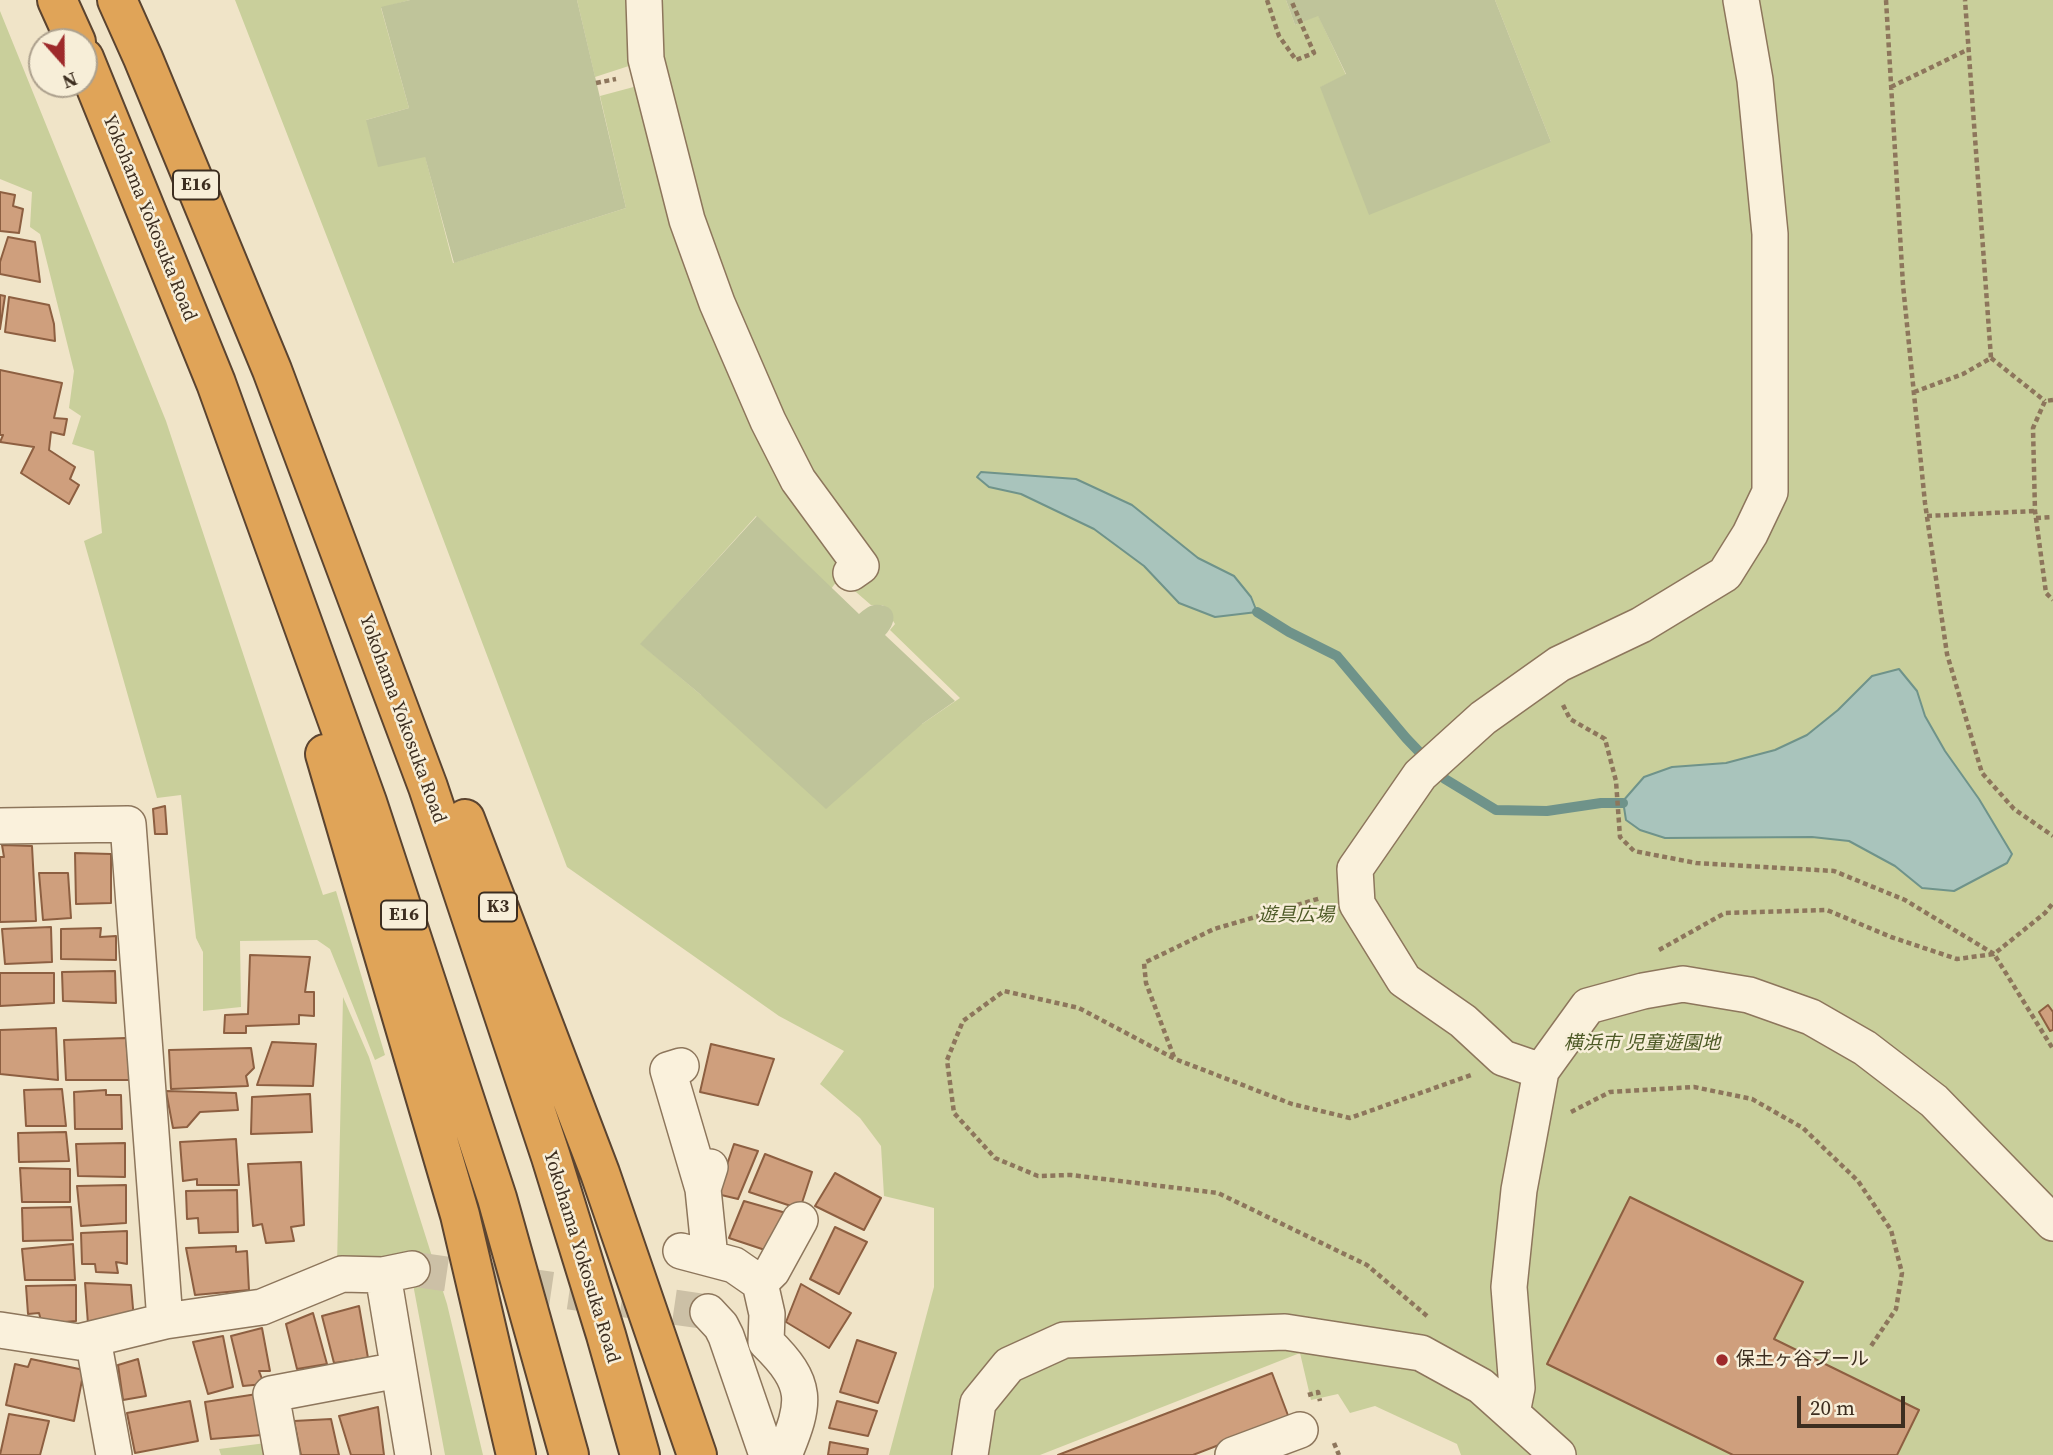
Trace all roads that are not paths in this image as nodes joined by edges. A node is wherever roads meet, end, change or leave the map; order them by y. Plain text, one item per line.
1 (57, 0) edge
2 (117, 0) edge
3 (644, 0) edge
4 (1741, 0) edge
5 (70, 28) edge
6 (98, 92) edge
7 (272, 370) junction
8 (216, 383) junction
9 (851, 573) dead end
10 (0, 826) edge
11 (681, 1066) dead end
12 (1541, 1070) junction
13 (716, 1147) dead end
14 (703, 1189) junction
15 (800, 1220) dead end
16 (2053, 1223) edge
17 (760, 1283) junction
18 (708, 1312) dead end
19 (165, 1321) junction
20 (0, 1330) edge
21 (93, 1339) junction
22 (398, 1370) junction
23 (1512, 1413) junction
24 (1300, 1430) dead end
25 (114, 1455) edge
26 (282, 1455) edge
27 (413, 1455) edge
28 (516, 1455) edge
29 (569, 1455) edge
30 (640, 1455) edge
31 (696, 1455) edge
32 (767, 1455) edge
33 (783, 1455) edge
34 (970, 1455) edge
35 (1233, 1455) edge
36 (1558, 1455) edge

1 - 5 highway
2 - 7 highway, Yokohama Yokosuka Road / E16
3 - 9 street
4 - 12 street
6 - 8 highway, Yokohama Yokosuka Road / E16
7 - 30 highway, Yokohama Yokosuka Road / E16
7 - 31 highway, K3
8 - 28 highway
8 - 29 highway, Yokohama Yokosuka Road / E16
10 - 19 street
11 - 14 street
12 - 16 street
12 - 23 street
13 - 14 street
14 - 17 street
15 - 17 street
17 - 33 street
18 - 32 street
19 - 21 street
19 - 22 street
20 - 21 street
21 - 25 street
22 - 26 street
22 - 27 street
23 - 34 street
23 - 36 street
24 - 35 street

